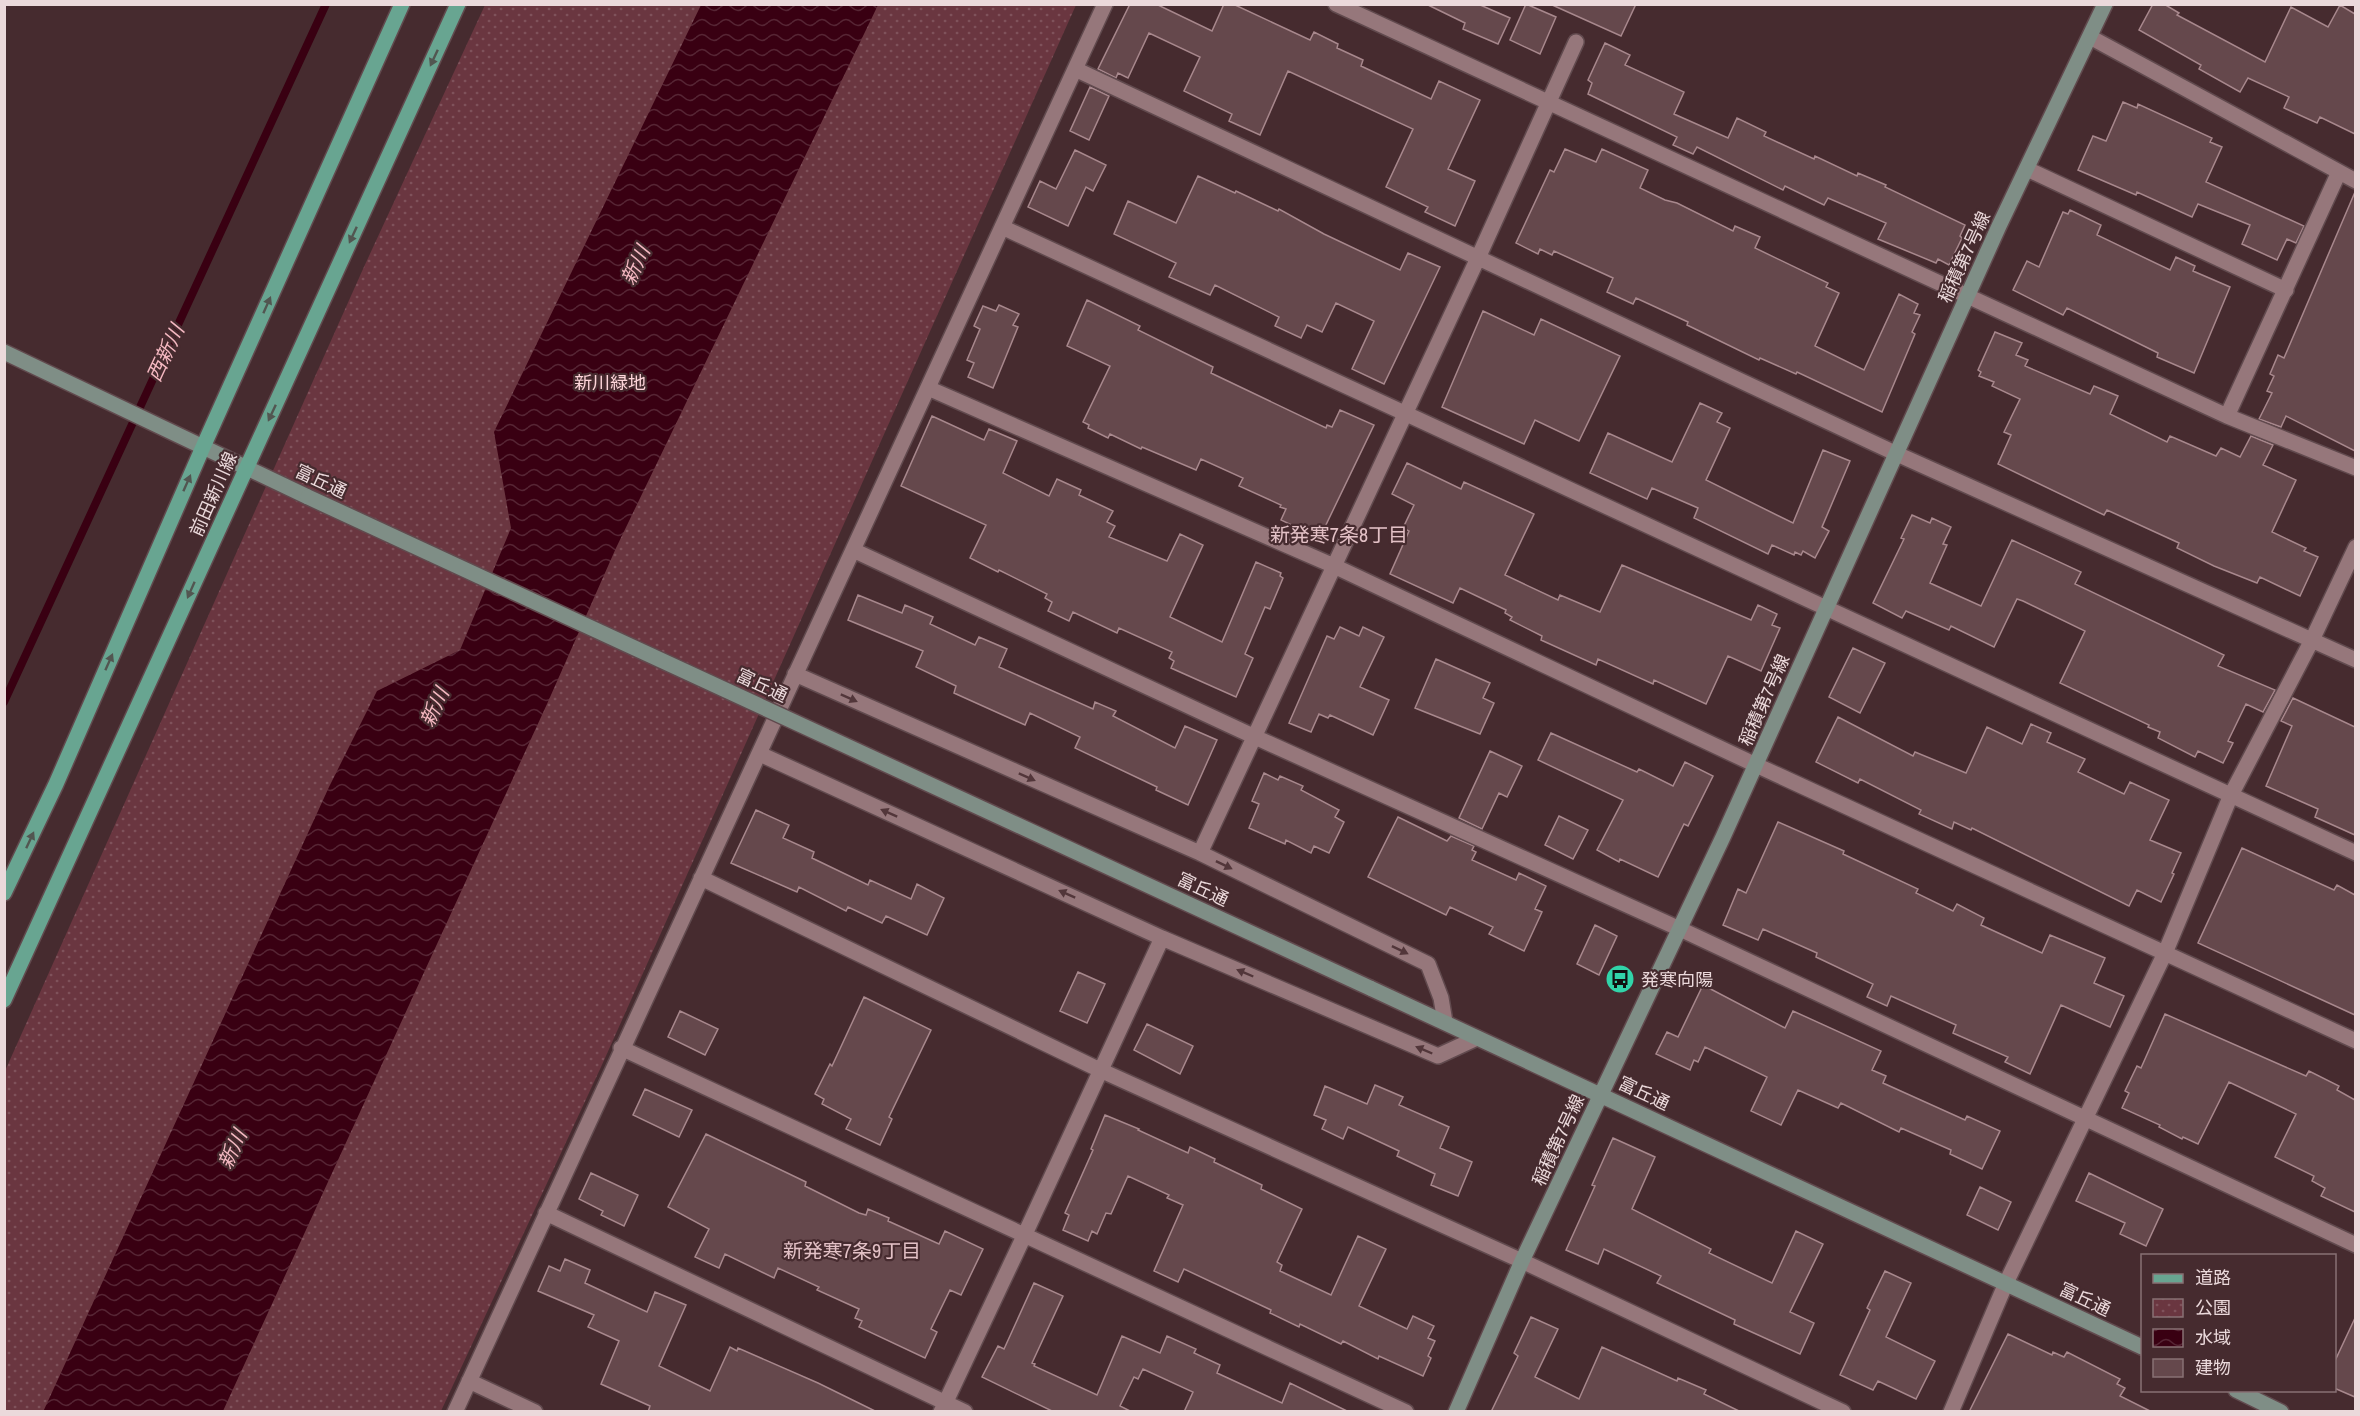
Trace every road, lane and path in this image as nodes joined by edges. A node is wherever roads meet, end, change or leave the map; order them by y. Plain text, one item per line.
1 (402, 4) edge
2 (458, 4) edge
3 (1105, 4) edge
4 (1336, 4) edge
5 (2105, 4) edge
6 (2090, 37) junction
7 (1576, 42) dead end
8 (1075, 69) junction
9 (1550, 104) junction
10 (2026, 169) junction
11 (2339, 172) junction
12 (2355, 182) edge
13 (1002, 227) junction
14 (1478, 258) junction
15 (2286, 290) junction
16 (1967, 297) junction
17 (4, 352) edge
18 (928, 388) junction
19 (1405, 415) junction
20 (2227, 416) junction
21 (203, 447) junction
22 (1897, 454) junction
23 (247, 468) junction
24 (2355, 468) edge
25 (2355, 546) edge
26 (853, 550) junction
27 (1334, 566) junction
28 (1827, 608) junction
29 (2312, 640) junction
30 (2355, 660) edge
31 (795, 674) junction
32 (1255, 737) junction
33 (760, 754) junction
34 (1756, 765) junction
35 (2231, 795) junction
36 (1200, 853) junction
37 (2355, 854) edge
38 (701, 878) junction
39 (4, 893) edge
40 (1680, 928) junction
41 (1162, 938) junction
42 (2165, 953) junction
43 (4, 1000) edge
44 (1445, 1023) junction
45 (1477, 1038) junction
46 (2355, 1041) edge
47 (621, 1048) junction
48 (1100, 1070) junction
49 (1601, 1095) junction
50 (2086, 1120) junction
51 (546, 1213) junction
52 (1025, 1234) junction
53 (2355, 1245) edge
54 (1522, 1261) junction
55 (2006, 1284) junction
56 (2141, 1347) edge
57 (469, 1381) junction
58 (2240, 1392) edge
59 (943, 1407) edge
60 (455, 1412) edge
61 (535, 1412) edge
62 (965, 1412) edge
63 (1406, 1412) edge
64 (1456, 1412) edge
65 (1843, 1412) edge
66 (1951, 1412) edge
67 (2281, 1412) edge

21 -> 1 main road, 前田新川線
2 -> 23 main road, 前田新川線
3 - 8 street
4 - 9 street
5 - 6 street, 稲積第7号線
6 - 10 street, 稲積第7号線
6 - 11 street
7 - 9 street
8 - 13 street
8 - 14 street
9 - 14 street
9 - 16 street
10 - 15 street
10 - 16 street, 稲積第7号線
11 - 12 street
11 - 15 street
13 - 18 street
13 - 19 street
14 - 19 street
14 - 22 street
15 - 20 street
16 - 20 street
16 - 22 street, 稲積第7号線
17 - 21 street, 富丘通
18 - 26 street
18 - 27 street
19 - 27 street
19 - 28 street
20 - 24 street
21 - 23 street, 富丘通
39 -> 21 main road, 前田新川線
22 - 28 street, 稲積第7号線
22 - 29 street
23 -> 43 main road, 前田新川線
23 - 44 street, 富丘通, bridge
25 - 29 street
26 - 31 street
26 - 32 street
27 - 32 street
27 - 34 street
28 - 34 street, 稲積第7号線
28 - 35 street
29 - 30 street
29 - 35 street
31 - 33 street
31 -> 36 street
32 - 36 street
32 - 40 street
33 - 38 street
41 -> 33 street
34 - 40 street, 稲積第7号線
34 - 42 street
35 - 37 street
35 - 42 street
36 -> 44 street
38 - 47 street
38 - 48 street
40 - 49 street, 稲積第7号線
40 - 50 street
45 -> 41 street
41 - 48 street
42 - 46 street
42 - 50 street
44 - 45 street, 富丘通
45 - 49 street, 富丘通
47 - 51 street
47 - 52 street
48 - 52 street
48 - 54 street
49 - 54 street, 稲積第7号線
49 - 55 street, 富丘通
50 - 53 street
50 - 55 street
51 - 57 street
51 - 59 street
52 - 59 street
52 - 63 street
54 - 64 street, 稲積第7号線
54 - 65 street
55 - 56 street, 富丘通
55 - 66 street
57 - 60 street
57 - 61 street
58 - 67 street
59 - 62 street

